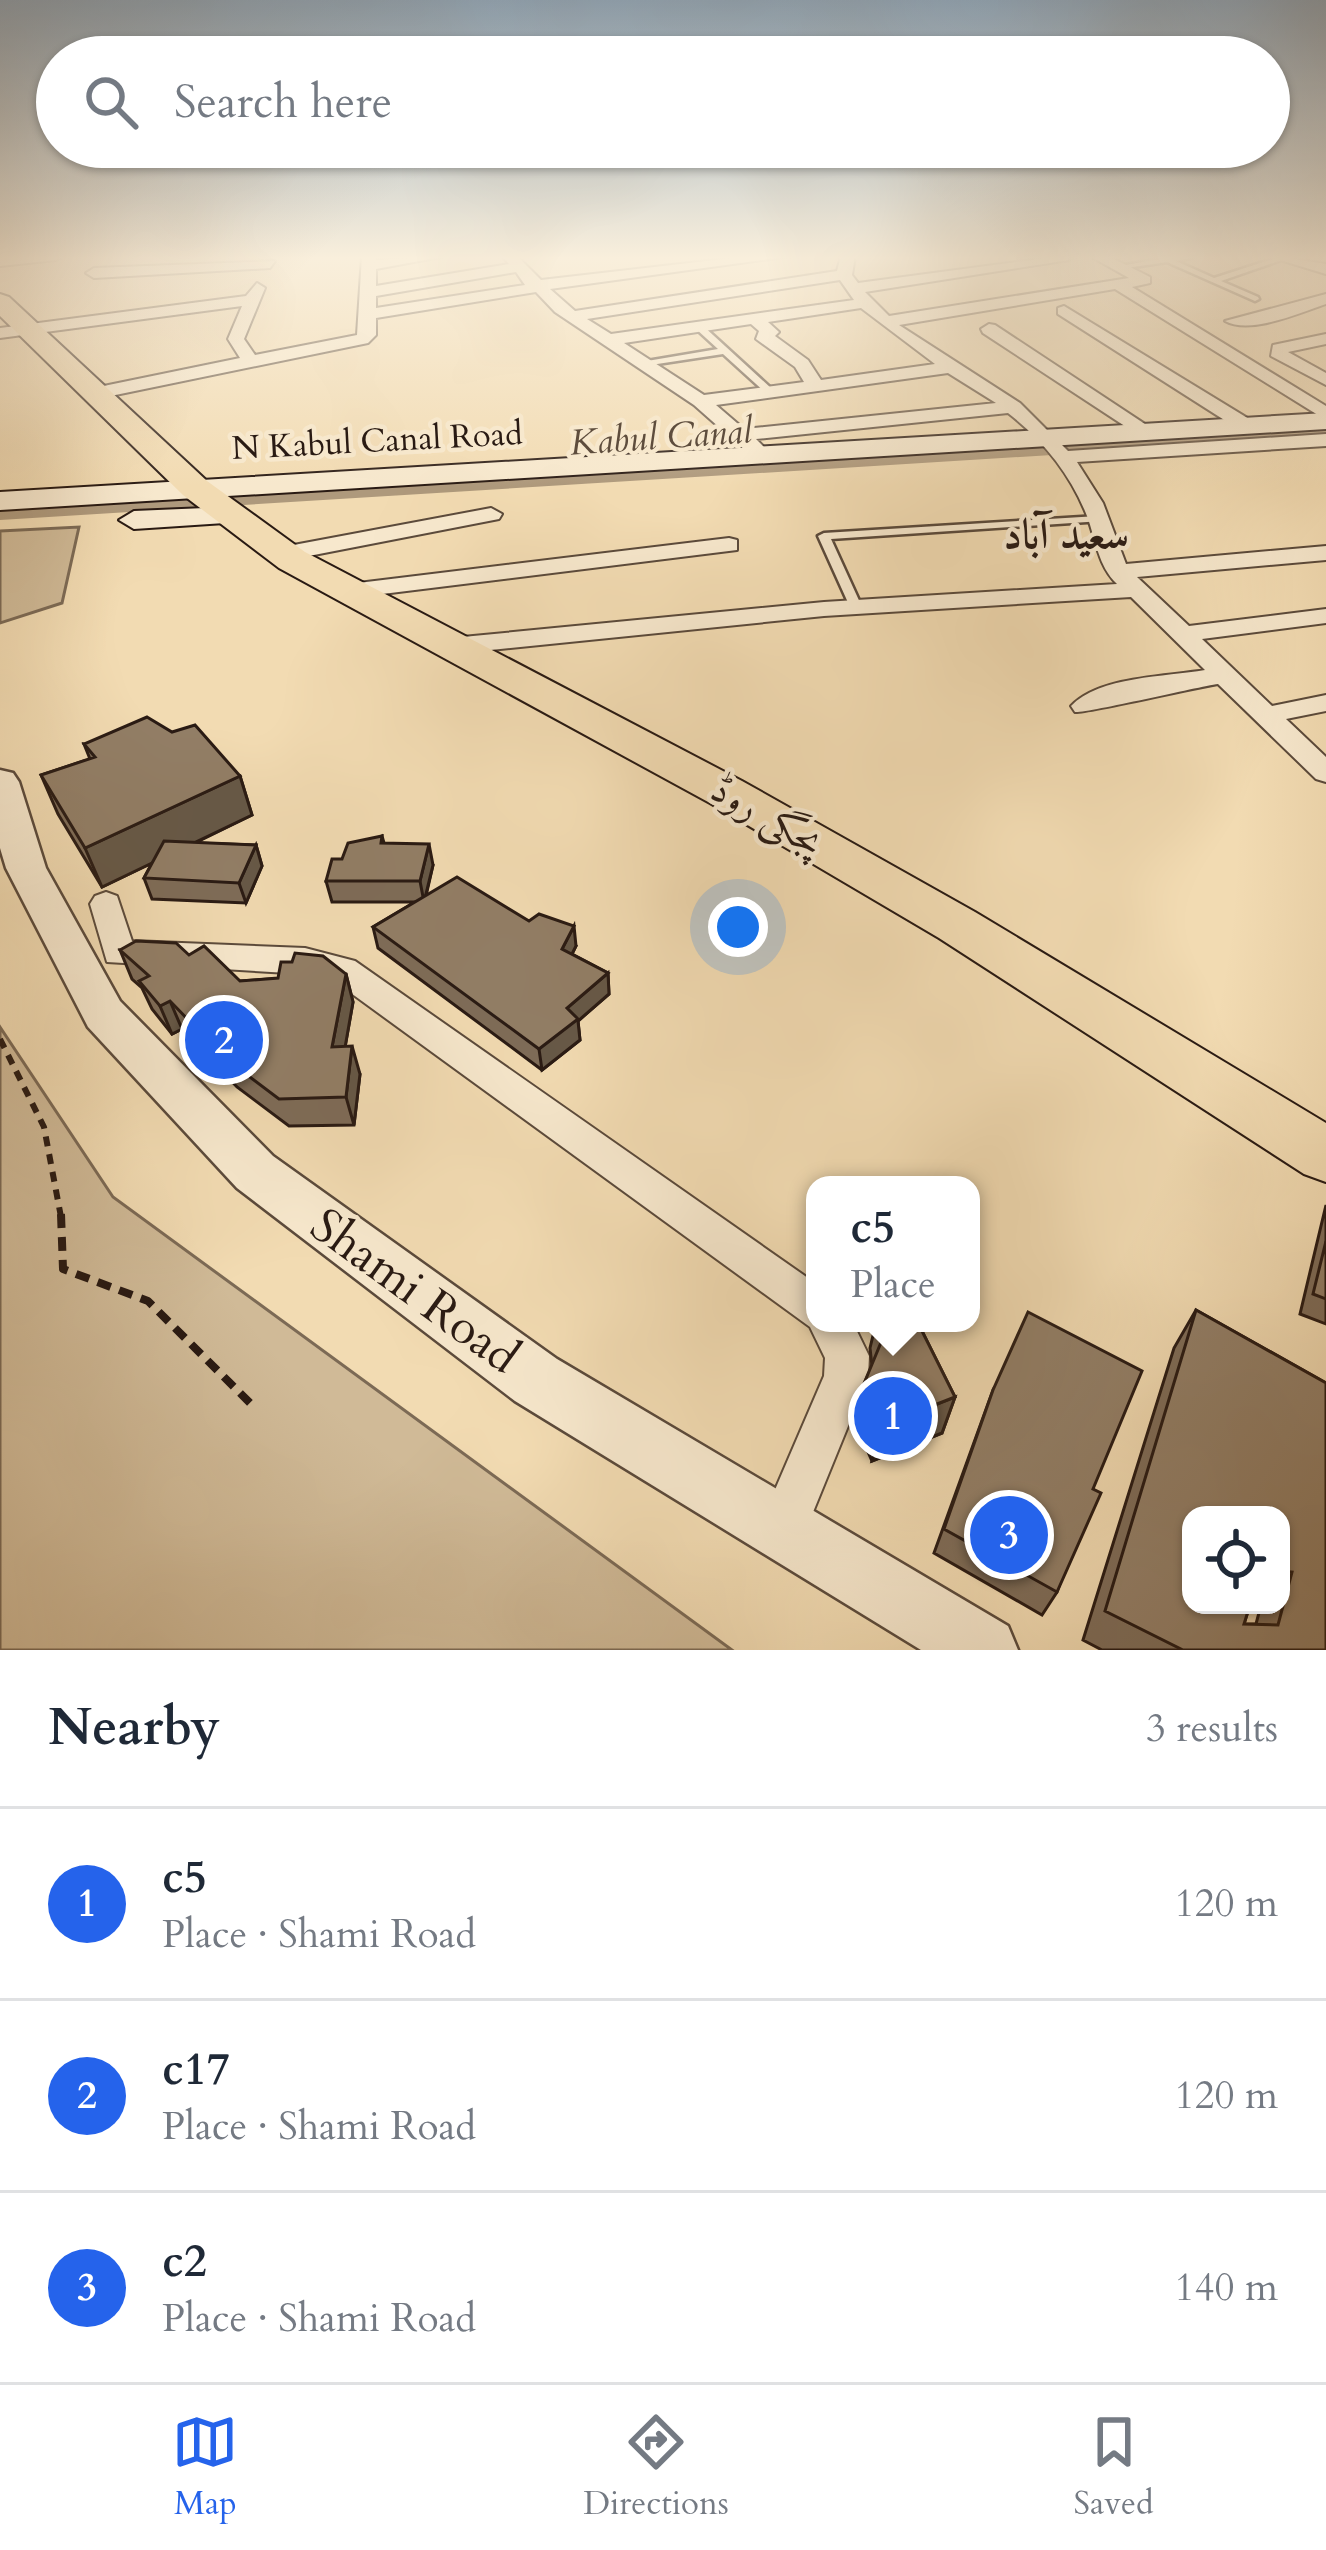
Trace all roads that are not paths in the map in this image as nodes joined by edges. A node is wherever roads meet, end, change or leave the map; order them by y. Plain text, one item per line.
1 (17, 333) edge
2 (238, 333) edge
3 (368, 333) edge
4 (597, 333) edge
5 (652, 333) edge
6 (705, 333) edge
7 (768, 333) edge
8 (899, 333) edge
9 (995, 333) edge
10 (1099, 333) edge
11 (1211, 333) edge
12 (1326, 339) edge
13 (606, 340) junction
14 (724, 351) junction
15 (251, 362) junction
16 (646, 364) junction
17 (948, 368) junction
18 (1326, 380) edge
19 (815, 385) junction
20 (769, 391) junction
21 (96, 393) junction
22 (701, 401) junction
23 (1013, 407) junction
24 (1326, 417) edge
25 (1247, 426) junction
26 (1147, 433) junction
27 (738, 435) junction
28 (1326, 440) edge
29 (1053, 446) junction
30 (762, 455) junction
31 (209, 496) junction
32 (0, 501) edge
33 (491, 514) dead end
34 (1098, 519) junction
35 (0, 526) edge
36 (729, 544) dead end
37 (1326, 553) edge
38 (284, 554) junction
39 (1127, 581) junction
40 (350, 591) junction
41 (856, 607) junction
42 (1326, 616) edge
43 (1179, 635) junction
44 (452, 646) junction
45 (1223, 675) junction
46 (1326, 703) edge
47 (1084, 706) dead end
48 (1266, 715) junction
49 (1326, 773) edge
50 (0, 782) edge
51 (106, 904) dead end
52 (1326, 1155) edge
53 (806, 1302) edge
54 (835, 1332) edge
55 (783, 1527) junction
56 (984, 1650) edge

1 - 21 main road, پجگی روڈ
2 - 15 street
3 - 15 street
4 - 13 street
5 - 13 street
6 - 14 lane
7 - 19 street
8 - 17 street
9 - 26 street
10 - 25 street
11 - 24 street
12 - 18 street
13 - 16 street
14 - 16 lane
14 - 20 lane
15 - 21 street
16 - 22 street
17 - 19 street
17 - 23 street
19 - 20 street
20 - 22 street
21 - 31 main road, پجگی روڈ
22 - 27 street
23 - 27 street
23 - 29 street
24 - 25 main road, N Kabul Canal Road
25 - 26 main road, N Kabul Canal Road
26 - 29 main road, N Kabul Canal Road
27 - 30 street
28 - 29 street
29 - 30 main road, N Kabul Canal Road
29 - 34 street
30 - 31 main road, N Kabul Canal Road
31 - 32 main road
31 - 35 main road
31 - 38 main road, پجگی روڈ
33 - 38 street
34 - 39 street
34 - 41 lane
36 - 40 street
37 - 39 street
38 - 40 main road, پجگی روڈ
39 - 41 street
39 - 43 street
40 - 44 main road, پجگی روڈ
41 - 44 street
42 - 43 street
43 - 45 street
44 - 52 main road, پجگی روڈ
45 - 47 street
45 - 48 street
46 - 48 street
48 - 49 street
50 - 55 street, Shami Road
51 - 53 street
54 - 55 street
55 - 56 street, Shami Road

